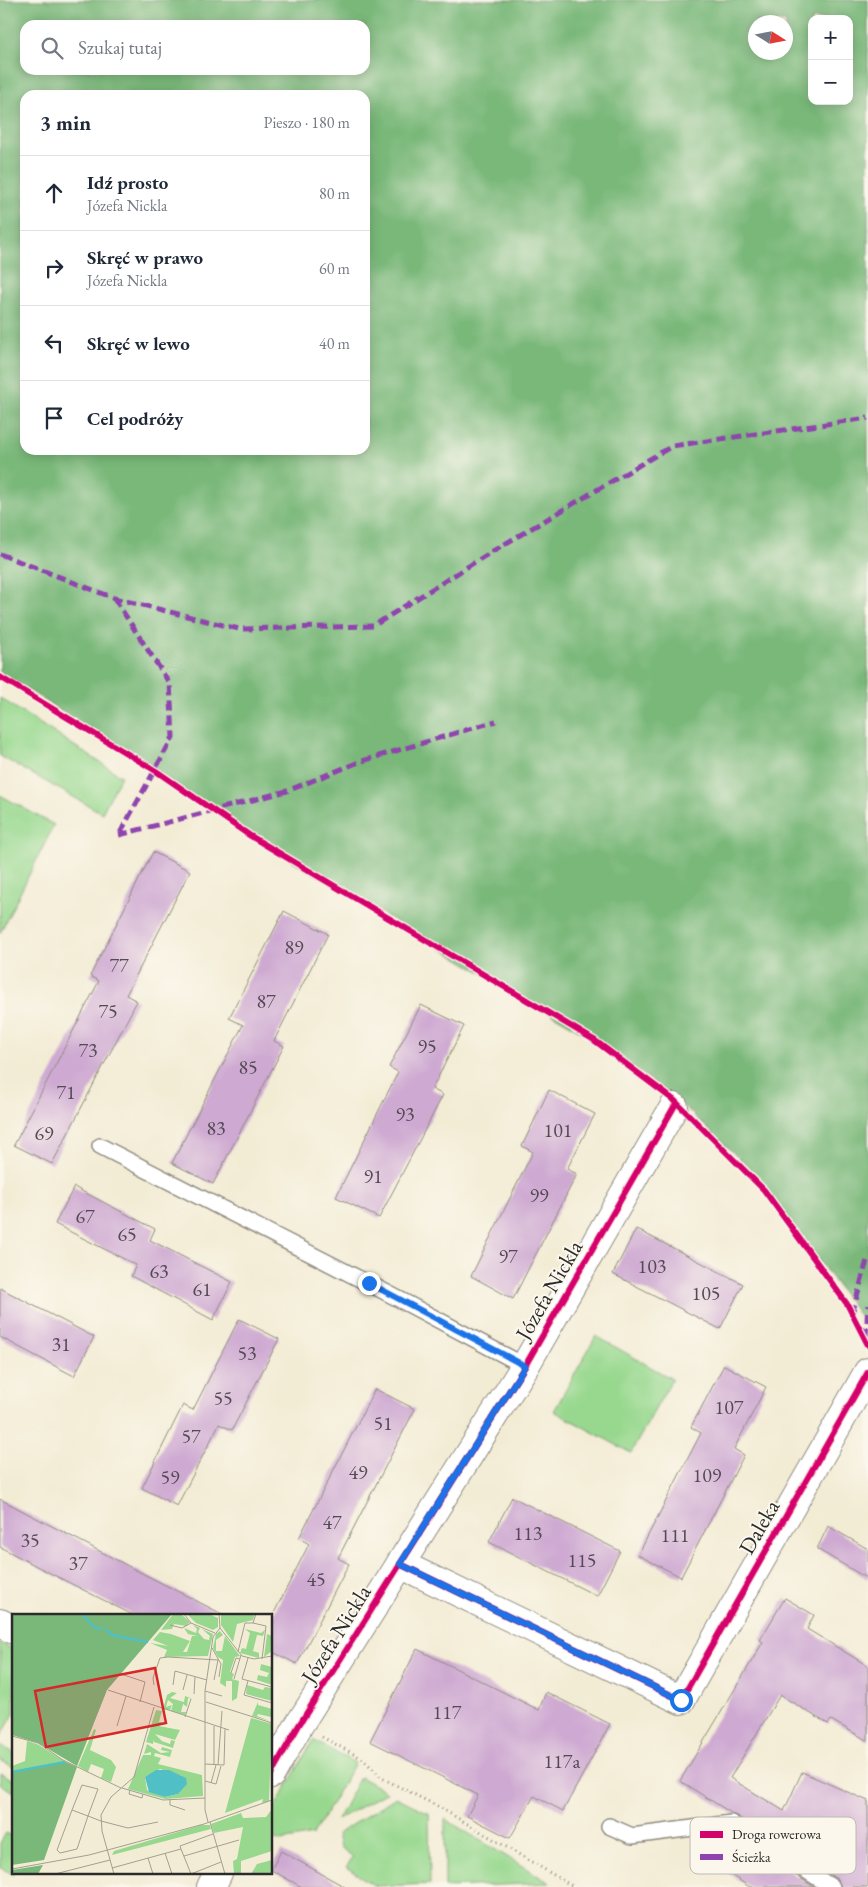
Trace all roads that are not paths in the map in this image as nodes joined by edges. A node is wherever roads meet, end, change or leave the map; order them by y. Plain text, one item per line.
1 (674, 1106) dead end
2 (100, 1146) dead end
3 (525, 1366) junction
4 (868, 1372) edge
5 (400, 1564) junction
6 (0, 1623) edge
7 (12, 1629) edge
8 (274, 1761) edge
9 (609, 1826) dead end
10 (690, 1828) edge
11 (218, 1874) edge
12 (811, 1874) edge
13 (211, 1887) edge
14 (832, 1887) edge

1 - 3 street, Józefa Nickla
2 - 3 lane
3 - 5 street, Józefa Nickla
4 - 5 street, Daleka
5 - 8 street, Józefa Nickla
6 - 7 street
9 - 10 lane
11 - 13 street
12 - 14 lane

